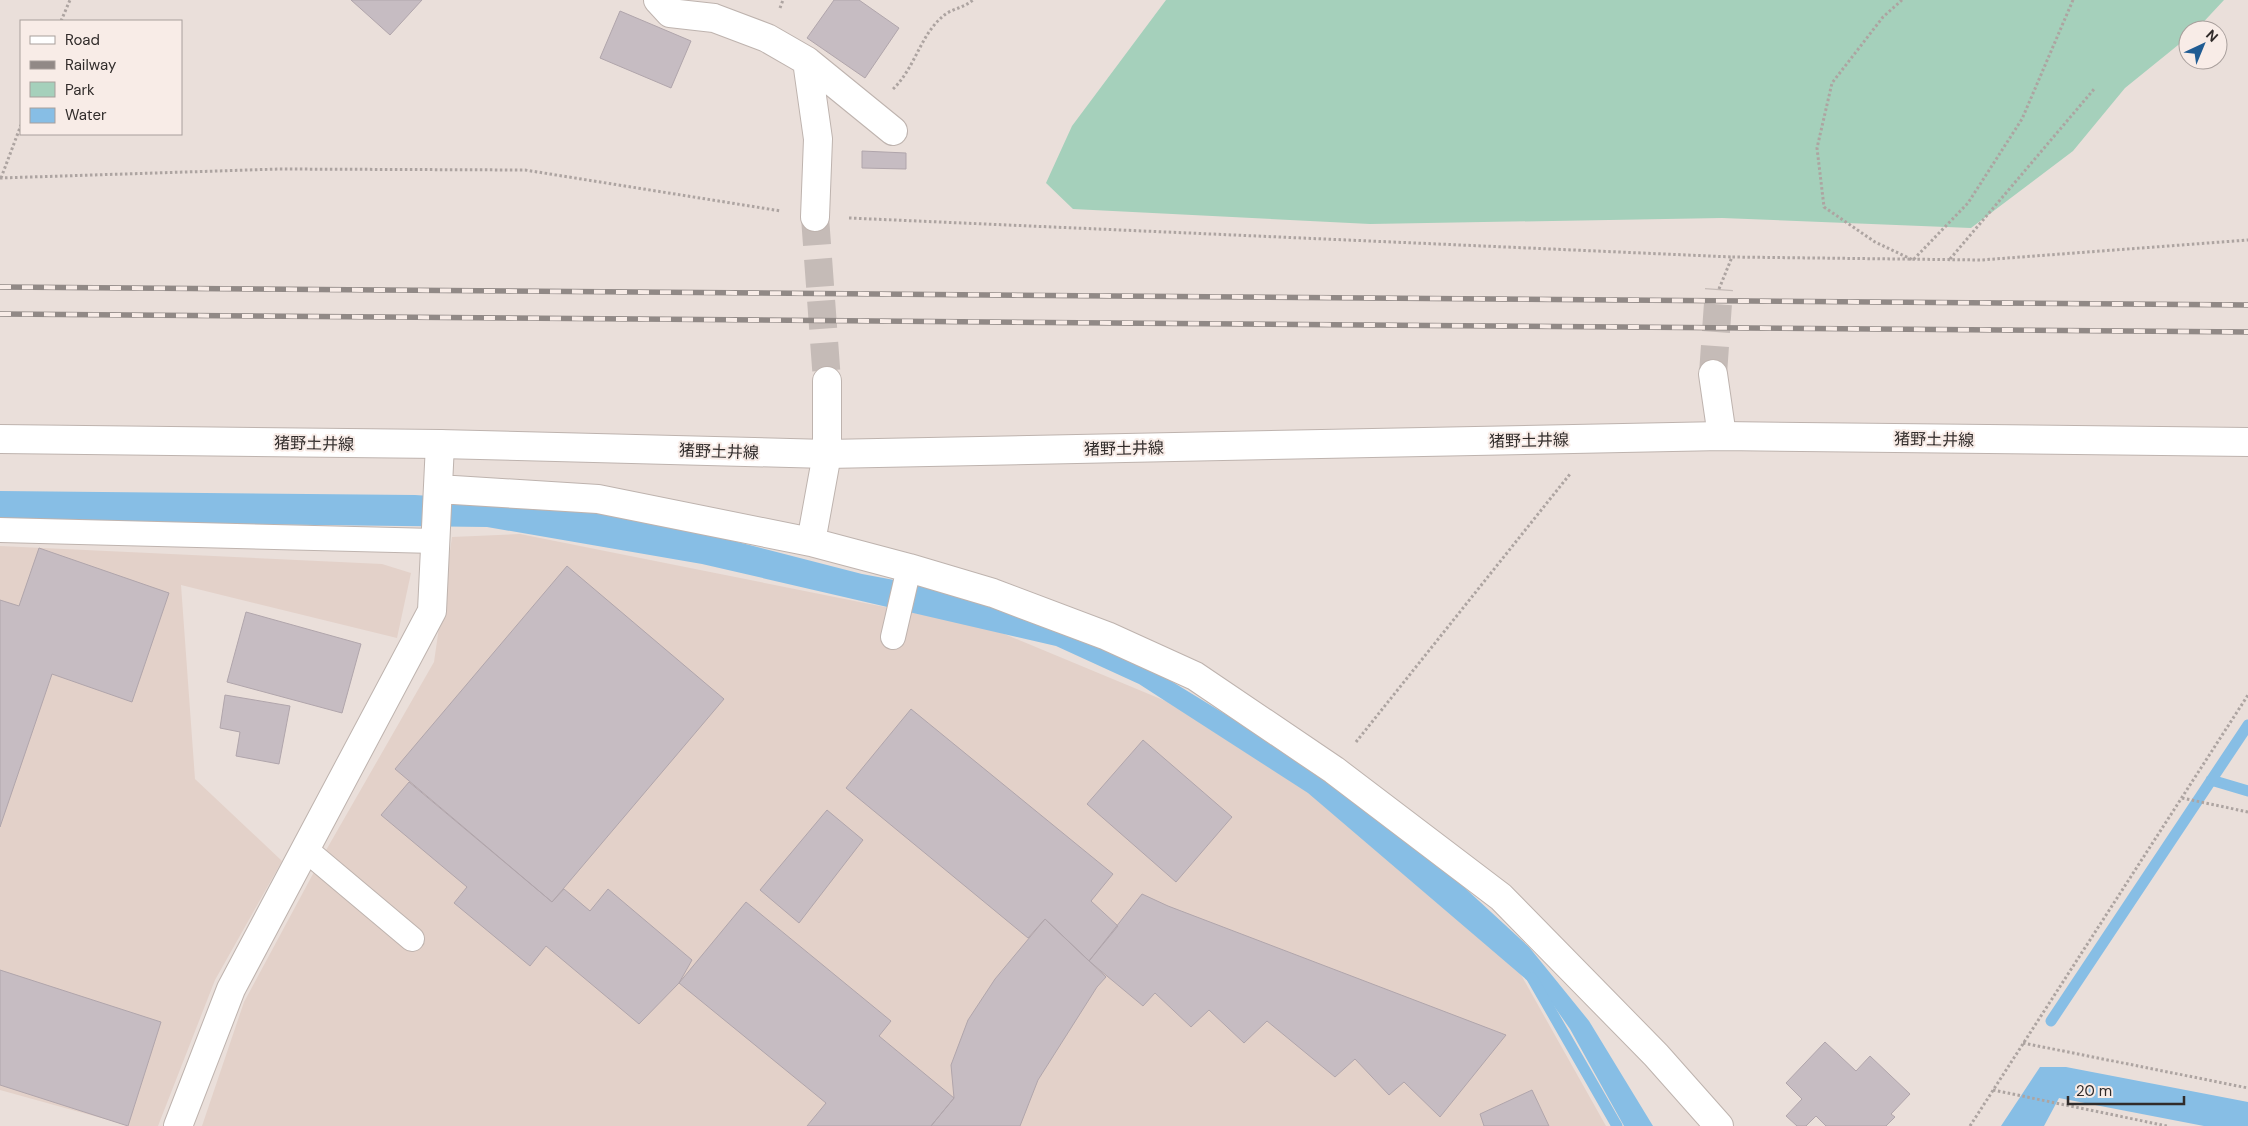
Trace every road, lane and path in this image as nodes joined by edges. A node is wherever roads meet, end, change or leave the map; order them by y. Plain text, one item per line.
1 (70, 0) edge
2 (658, 0) edge
3 (973, 0) edge
4 (1902, 0) edge
5 (2073, 0) edge
6 (62, 20) edge
7 (807, 61) junction
8 (2095, 88) dead end
9 (869, 112) junction
10 (20, 128) edge
11 (893, 131) dead end
12 (0, 178) edge
13 (815, 217) junction
14 (2248, 240) edge
15 (1732, 257) junction
16 (1913, 260) junction
17 (1950, 260) junction
18 (1719, 290) tunnel mouth
19 (1714, 374) tunnel mouth
20 (827, 381) tunnel mouth
21 (1722, 436) junction
22 (1599, 438) junction
23 (0, 439) edge
24 (2248, 442) edge
25 (440, 444) junction
26 (827, 454) junction
27 (438, 489) junction
28 (0, 530) edge
29 (435, 541) junction
30 (811, 542) junction
31 (909, 568) junction
32 (893, 637) dead end
33 (2248, 696) edge
34 (1334, 770) junction
35 (2182, 798) junction
36 (2248, 812) edge
37 (305, 849) junction
38 (412, 939) dead end
39 (2023, 1043) junction
40 (2248, 1088) edge
41 (1993, 1090) junction
42 (178, 1126) edge
43 (1718, 1126) edge
44 (1970, 1126) edge
45 (2167, 1126) edge

1 - 6 path
2 - 7 street
3 - 9 path
4 - 16 path
5 - 16 path
7 - 9 street
7 - 13 street
8 - 17 path
9 - 11 street
10 - 12 path
12 - 13 path
13 - 15 path
14 - 17 path
15 - 16 path
15 - 18 path
16 - 17 path
19 - 21 street
20 - 26 street
21 - 22 street, 猪野土井線
21 - 24 street, 猪野土井線
22 - 26 street, 猪野土井線
22 - 34 path
23 - 25 street, 猪野土井線
25 - 26 street, 猪野土井線
25 - 27 street
26 - 30 street
27 - 29 street
27 - 30 street
28 - 29 lane
29 - 37 street
30 - 31 street
31 - 32 lane
31 - 34 street
33 - 35 path
34 - 43 street
35 - 36 path
35 - 39 path
37 - 38 lane
37 - 42 street
39 - 40 path
39 - 41 path
41 - 44 path
41 - 45 path

